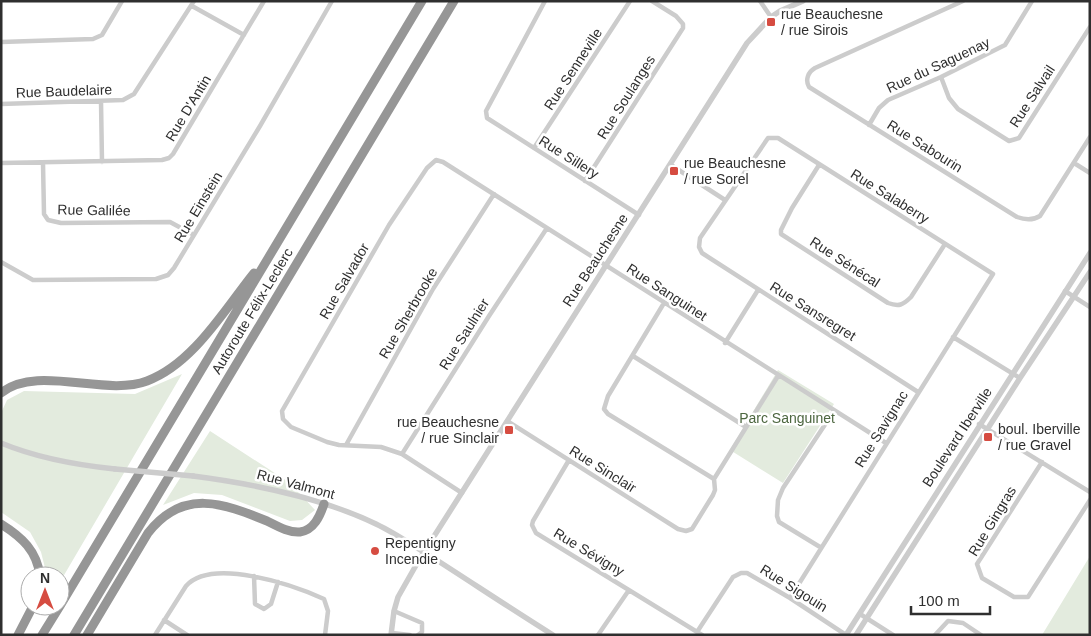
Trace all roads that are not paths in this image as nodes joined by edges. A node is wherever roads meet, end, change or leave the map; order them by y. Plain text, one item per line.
1 (122, 1) edge
2 (264, 1) edge
3 (332, 1) edge
4 (422, 1) edge
5 (454, 1) edge
6 (545, 1) edge
7 (630, 1) edge
8 (652, 1) edge
9 (760, 1) edge
10 (804, 1) edge
11 (964, 1) edge
12 (1030, 2) edge
13 (193, 4) edge
14 (950, 4) edge
15 (771, 17) junction
16 (1090, 27) edge
17 (244, 35) junction
18 (1085, 35) junction
19 (1090, 39) edge
20 (1, 42) edge
21 (941, 77) junction
22 (101, 101) junction
23 (1, 104) edge
24 (870, 125) junction
25 (1090, 138) edge
26 (534, 148) junction
27 (436, 160) joint
28 (102, 162) junction
29 (1, 163) edge
30 (43, 163) junction
31 (1074, 163) junction
32 (671, 165) junction
33 (819, 165) junction
34 (1090, 173) edge
35 (586, 181) junction
36 (494, 194) junction
37 (725, 200) junction
38 (639, 215) junction
39 (547, 228) junction
40 (194, 235) junction
41 (945, 244) junction
42 (276, 245) junction
43 (1090, 253) edge
44 (1, 262) edge
45 (606, 265) junction
46 (1090, 272) edge
47 (993, 274) joint
48 (758, 290) junction
49 (1066, 291) junction
50 (1074, 297) junction
51 (664, 304) junction
52 (1090, 306) edge
53 (953, 337) junction
54 (725, 342) junction
55 (633, 356) junction
56 (1012, 373) junction
57 (778, 376) junction
58 (1020, 378) junction
59 (1, 392) edge
60 (918, 392) junction
61 (834, 411) junction
62 (507, 421) junction
63 (979, 424) junction
64 (746, 427) junction
65 (987, 428) junction
66 (1, 443) edge
67 (886, 444) junction
68 (346, 445) junction
69 (402, 454) junction
70 (569, 460) junction
71 (1042, 462) junction
72 (714, 479) junction
73 (1090, 492) edge
74 (462, 493) junction
75 (1090, 500) edge
76 (324, 504) junction
77 (1, 524) edge
78 (820, 547) junction
79 (425, 552) junction
80 (37, 566) edge
81 (254, 576) junction
82 (278, 582) junction
83 (70, 589) edge
84 (629, 590) junction
85 (790, 598) junction
86 (394, 611) junction
87 (860, 614) junction
88 (28, 616) edge
89 (54, 616) edge
90 (867, 619) junction
91 (164, 620) junction
92 (700, 633) edge
93 (392, 634) edge
94 (18, 635) edge
95 (42, 635) edge
96 (74, 635) edge
97 (86, 635) edge
98 (155, 635) edge
99 (187, 635) edge
100 (325, 635) edge
101 (410, 635) edge
102 (418, 635) edge
103 (553, 635) edge
104 (598, 635) edge
105 (846, 635) edge
106 (856, 635) edge
107 (893, 635) edge
108 (935, 635) edge
109 (981, 635) edge

1 - 20 street
2 - 17 street, Rue D'Antin
3 - 40 street, Rue Einstein
4 - 42 highway, Autoroute Félix-Leclerc
5 - 96 highway, Autoroute Félix-Leclerc
6 - 26 street, Rue Sillery
7 - 26 street, Rue Senneville
8 - 35 street, Rue Soulanges
9 - 15 street
10 - 15 street, Rue Beauchesne
11 - 14 street
12 - 21 street, Rue du Saguenay
13 - 17 street
13 - 22 street, Rue Baudelaire
14 - 24 street, Rue Sabourin
15 - 32 street, Rue Beauchesne
16 - 18 street, Rue Salvail
17 - 28 street, Rue D'Antin
18 - 19 street
18 - 21 street, Rue Salvail
21 - 24 street, Rue du Saguenay
22 - 23 street, Rue Baudelaire
22 - 28 street
24 - 31 street, Rue Sabourin
25 - 31 street
26 - 35 street, Rue Sillery
27 - 36 street, Rue Sanguinet
27 - 68 street, Rue Salvador
28 - 30 street, Rue D'Antin
29 - 30 street, Rue D'Antin
30 - 40 street, Rue Galilée
31 - 34 street
32 - 37 street
32 - 38 street, Rue Beauchesne
33 - 37 street, Rue Salaberry
33 - 41 street, Rue Salaberry
33 - 41 street, Rue Sénécal
35 - 38 street, Rue Sillery
36 - 39 street, Rue Sanguinet
36 - 68 street, Rue Sherbrooke
37 - 48 street, Rue Sansregret
38 - 45 street, Rue Beauchesne
39 - 45 street, Rue Sanguinet
39 - 69 street, Rue Saulnier
40 - 44 street, Rue Einstein
41 - 47 street, Rue Salaberry
42 - 59 highway
42 - 83 highway, Autoroute Félix-Leclerc
43 - 49 street, Boulevard Iberville
45 - 51 street, Rue Sanguinet
45 - 62 street, Rue Beauchesne
46 - 50 street, Boulevard Iberville
47 - 53 street, Rue Savignac
48 - 54 street
48 - 60 street, Rue Sansregret
49 - 50 street
49 - 56 street, Boulevard Iberville
50 - 52 street
50 - 58 street, Boulevard Iberville
51 - 54 street, Rue Sanguinet
51 - 55 street
53 - 56 street
53 - 60 street, Rue Savignac
54 - 57 street, Rue Sanguinet
55 - 64 street
55 - 72 street
56 - 58 street
56 - 63 street, Boulevard Iberville
57 - 61 street, Rue Sanguinet
57 - 64 street
58 - 65 street, Boulevard Iberville
60 - 67 street, Rue Savignac
61 - 67 street, Rue Sanguinet
61 - 78 street
62 - 70 street, Rue Sinclair
62 - 74 street, Rue Beauchesne
63 - 65 street
63 - 87 street, Boulevard Iberville
64 - 72 street
65 - 71 street
65 - 90 street, Boulevard Iberville
66 - 76 street, Rue Valmont, bridge
67 - 78 street, Rue Savignac
68 - 69 street
69 - 74 street
70 - 72 street, Rue Sinclair
70 - 84 street, Rue Sévigny
71 - 73 street
71 - 75 street, Rue Gingras
74 - 79 street, Rue Beauchesne
76 - 79 street, Rue Valmont
76 - 97 highway
77 - 80 highway
78 - 85 street, Rue Savignac
79 - 86 street, Rue Beauchesne
79 - 103 street, Rue Valmont
81 - 82 street
81 - 82 street
81 - 91 street
82 - 100 street
84 - 92 street, Rue Sévigny
84 - 104 street
85 - 92 street, Rue Sigouin
85 - 105 street, Rue Sigouin
86 - 93 street, Rue Beauchesne
86 - 102 street
87 - 90 street
87 - 105 street, Boulevard Iberville
88 - 94 highway
89 - 95 highway, Autoroute Félix-Leclerc
90 - 106 street, Boulevard Iberville
90 - 107 street
91 - 98 street
91 - 99 street
93 - 101 street
108 - 109 street

